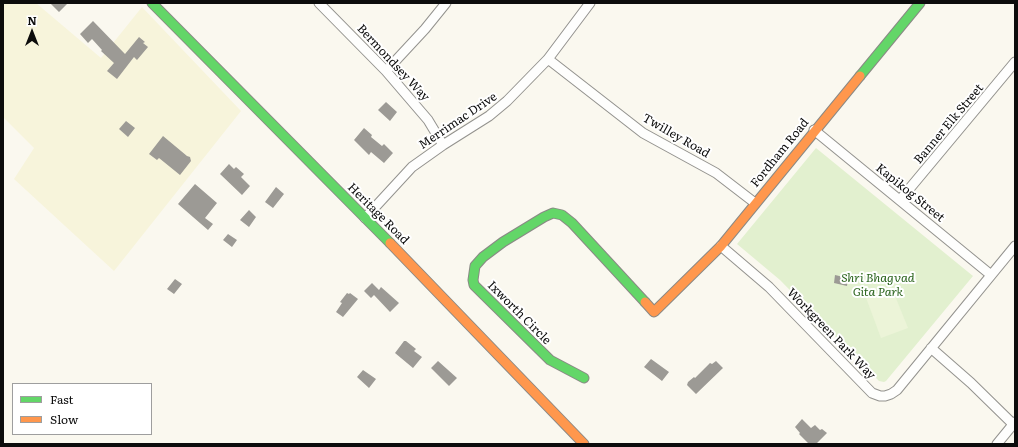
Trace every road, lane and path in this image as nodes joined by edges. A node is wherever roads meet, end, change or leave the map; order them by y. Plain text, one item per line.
1 (152, 3) edge
2 (319, 3) edge
3 (446, 3) edge
4 (590, 3) edge
5 (920, 3) edge
6 (548, 58) junction
7 (1015, 62) edge
8 (386, 70) junction
9 (814, 130) junction
10 (442, 145) junction
11 (900, 200) junction
12 (755, 203) junction
13 (365, 218) junction
14 (721, 246) junction
15 (1015, 246) edge
16 (991, 275) junction
17 (654, 312) joint
18 (931, 348) junction
19 (584, 378) dead end
20 (1014, 424) edge
21 (584, 444) edge
22 (997, 444) edge

1 - 13 street, Heritage Road
2 - 8 street, Bermondsey Way
3 - 8 street
4 - 6 street, Merrimac Drive
5 - 9 street, Fordham Road
6 - 10 street, Merrimac Drive
6 - 12 street, Twilley Road
7 - 11 street, Banner Elk Street
8 - 10 street, Bermondsey Way
9 - 11 street, Kapikog Street
9 - 12 street, Fordham Road
10 - 13 street, Merrimac Drive
11 - 16 street, Kapikog Street
12 - 14 street, Fordham Road
13 - 21 street, Heritage Road
14 - 17 street, Fordham Road
14 - 18 street, Workgreen Park Way
15 - 16 street, Workgreen Park Way
16 - 18 street, Workgreen Park Way
17 - 19 street, Ixworth Circle
18 - 20 street
20 - 22 street

